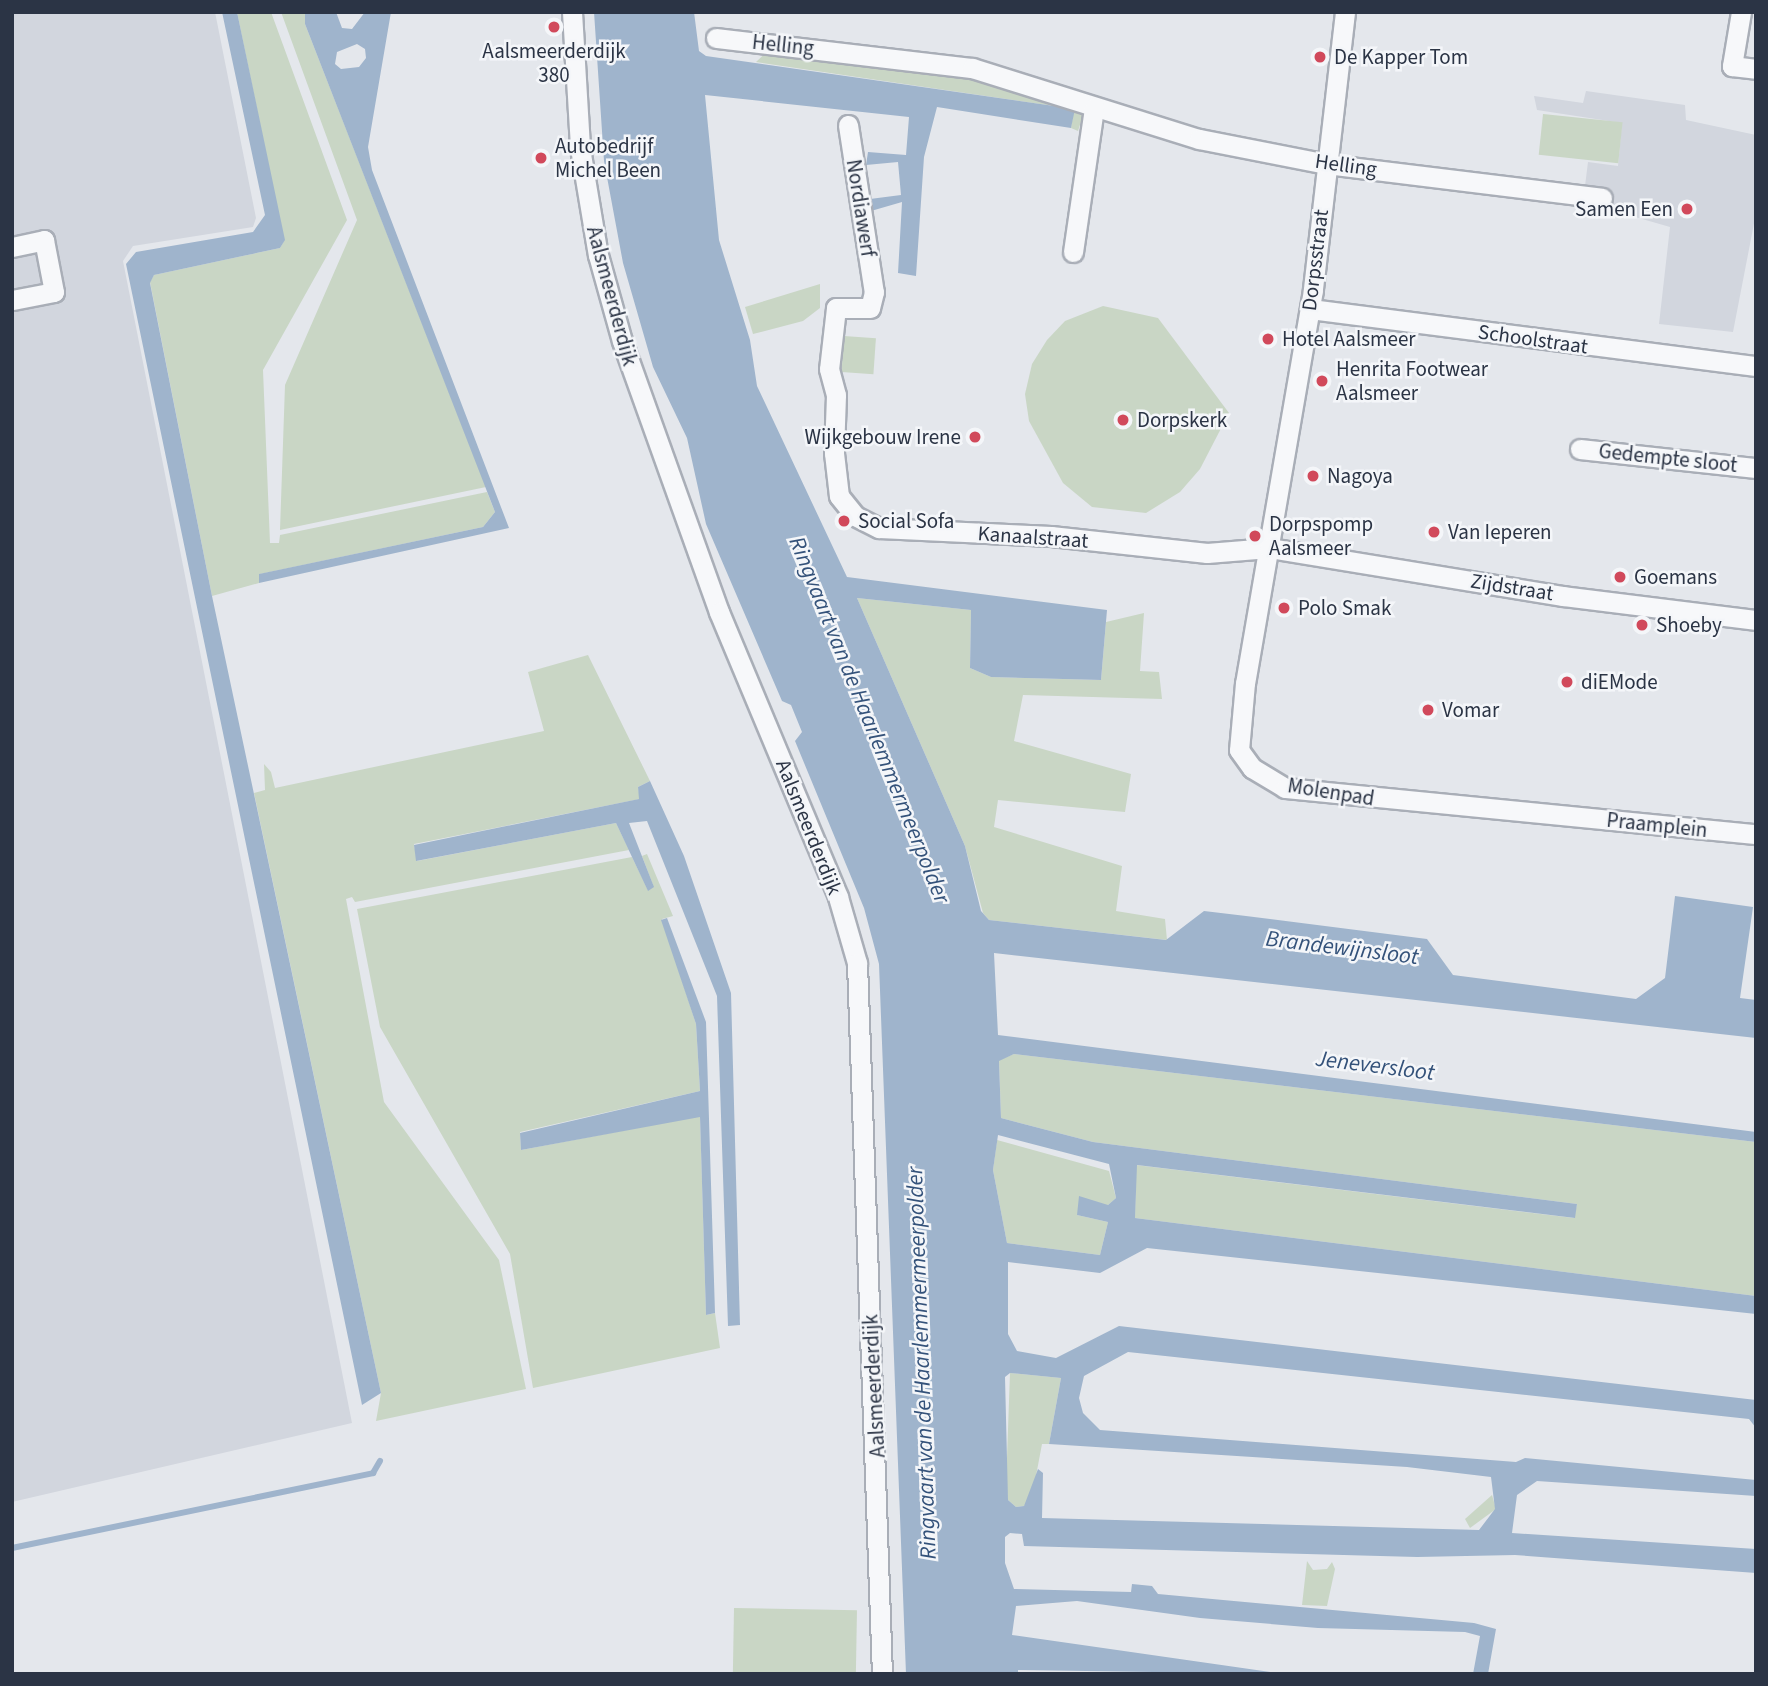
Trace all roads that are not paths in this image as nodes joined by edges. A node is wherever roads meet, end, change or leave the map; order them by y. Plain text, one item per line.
1 (572, 12) edge
2 (1345, 12) edge
3 (1741, 12) edge
4 (716, 38) dead end
5 (1756, 69) edge
6 (1094, 108) junction
7 (848, 125) dead end
8 (1326, 164) junction
9 (1602, 198) dead end
10 (12, 247) edge
11 (1073, 252) dead end
12 (874, 292) joint
13 (12, 300) edge
14 (1310, 309) junction
15 (1756, 366) edge
16 (1580, 449) dead end
17 (1756, 468) edge
18 (1269, 548) junction
19 (1756, 620) edge
20 (1558, 815) joint
21 (1756, 834) edge
22 (882, 1674) edge

1 - 22 street, Aalsmeerderdijk
2 - 8 street, Dorpsstraat
3 - 5 street
4 - 6 street, Helling
6 - 8 street, Helling
6 - 11 street
7 - 12 street, Nordiawerf
8 - 9 street, Helling
8 - 14 street, Dorpsstraat
10 - 13 street
12 - 18 street, Kanaalstraat
14 - 15 street, Schoolstraat
14 - 18 street, Dorpsstraat
16 - 17 street, Gedempte sloot
18 - 19 street, Zijdstraat
18 - 20 street, Molenpad
20 - 21 street, Praamplein

